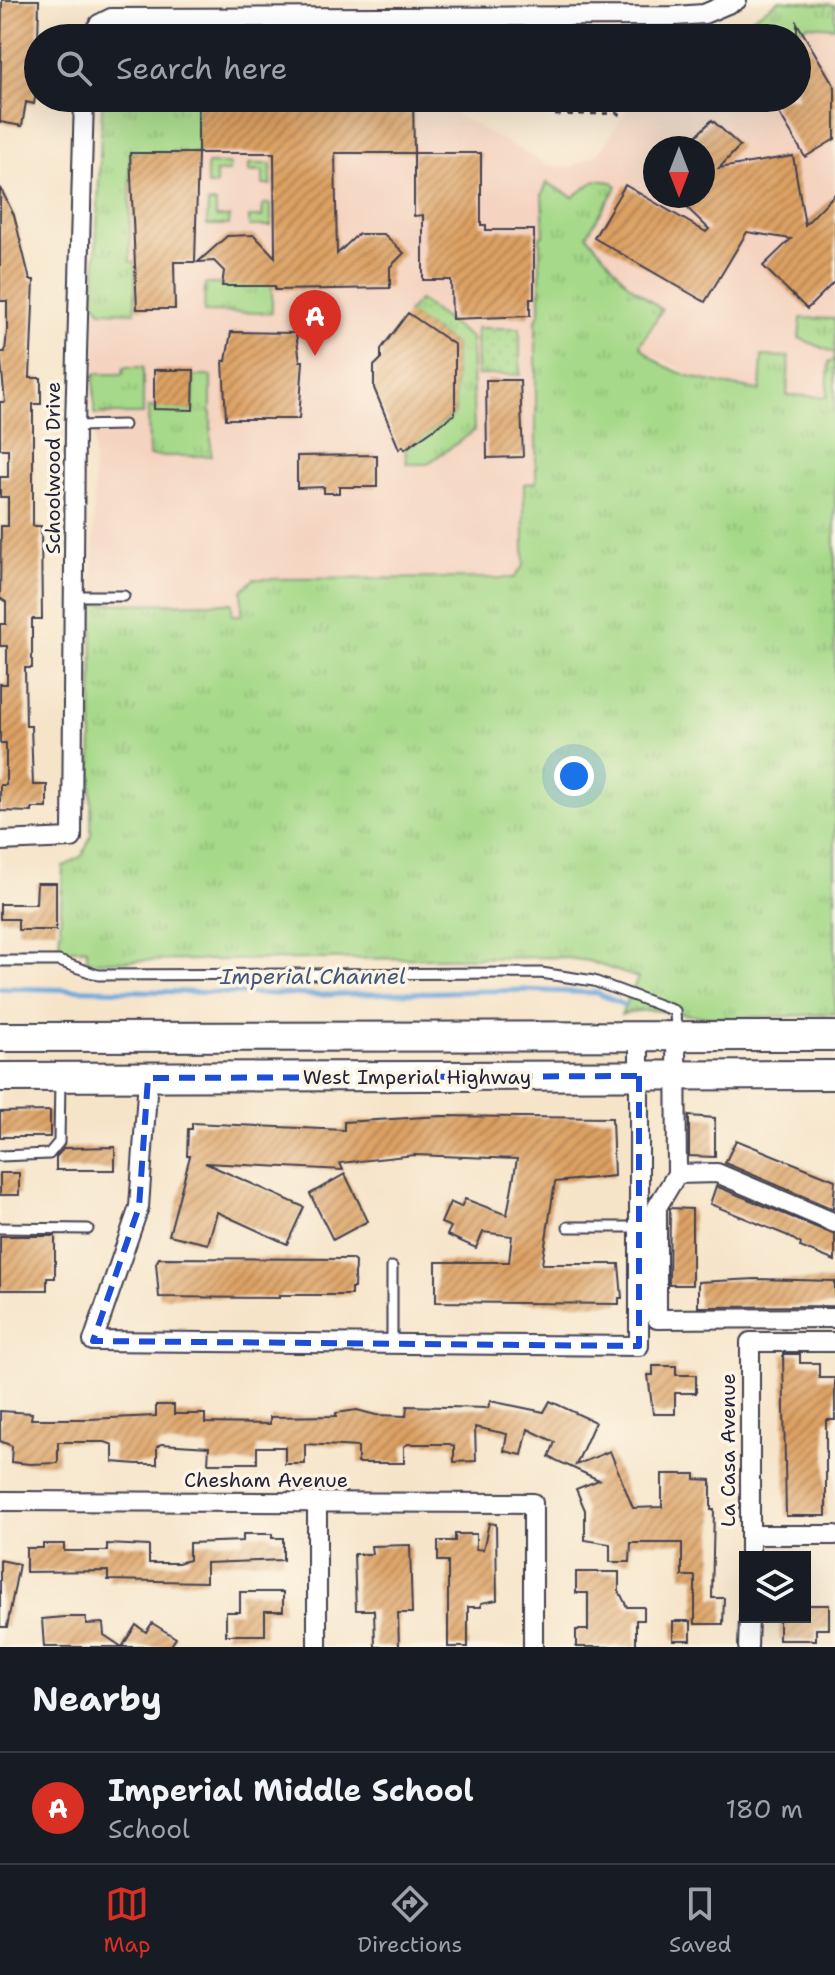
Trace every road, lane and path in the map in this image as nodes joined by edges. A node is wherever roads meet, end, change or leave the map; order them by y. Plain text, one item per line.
1 (737, 0) edge
2 (274, 17) junction
3 (99, 24) edge
4 (271, 24) edge
5 (84, 112) edge
6 (555, 115) dead end
7 (623, 117) dead end
8 (124, 425) dead end
9 (75, 426) junction
10 (75, 596) junction
11 (124, 596) dead end
12 (0, 841) edge
13 (0, 961) edge
14 (639, 1036) junction
15 (676, 1036) junction
16 (835, 1036) edge
17 (0, 1037) edge
18 (835, 1075) edge
19 (639, 1076) junction
20 (676, 1076) junction
21 (0, 1077) edge
22 (60, 1077) junction
23 (148, 1078) junction
24 (0, 1156) edge
25 (677, 1174) junction
26 (835, 1223) edge
27 (568, 1227) dead end
28 (639, 1227) junction
29 (0, 1228) edge
30 (88, 1229) dead end
31 (392, 1267) dead end
32 (835, 1318) edge
33 (835, 1342) edge
34 (392, 1344) junction
35 (0, 1501) edge
36 (317, 1503) junction
37 (750, 1535) junction
38 (835, 1535) edge
39 (750, 1551) edge
40 (749, 1623) edge
41 (317, 1647) edge
42 (533, 1647) edge
43 (748, 1647) edge

1 - 2 street
2 - 3 street
2 - 4 lane
5 - 9 street, Schoolwood Drive
6 - 7 path
8 - 9 lane
9 - 10 street, Schoolwood Drive
10 - 11 lane
10 - 12 street, Schoolwood Drive
13 - 15 lane
14 - 15 main road, West Imperial Highway
14 - 17 main road, West Imperial Highway
14 - 19 street
15 - 16 main road, West Imperial Highway
15 - 20 street
18 - 20 main road, West Imperial Highway
19 - 20 main road, West Imperial Highway
19 - 23 main road, West Imperial Highway
19 - 28 street
20 - 25 street
21 - 22 main road, West Imperial Highway
22 - 23 main road, West Imperial Highway
22 - 24 lane
23 - 34 street
25 - 26 street
25 - 32 street
27 - 28 lane
28 - 34 street
29 - 30 lane
31 - 34 lane
33 - 37 street, La Casa Avenue
35 - 36 street, Chesham Avenue
36 - 41 street
36 - 42 street, Chesham Avenue
37 - 38 street
37 - 39 street, La Casa Avenue
40 - 43 street

